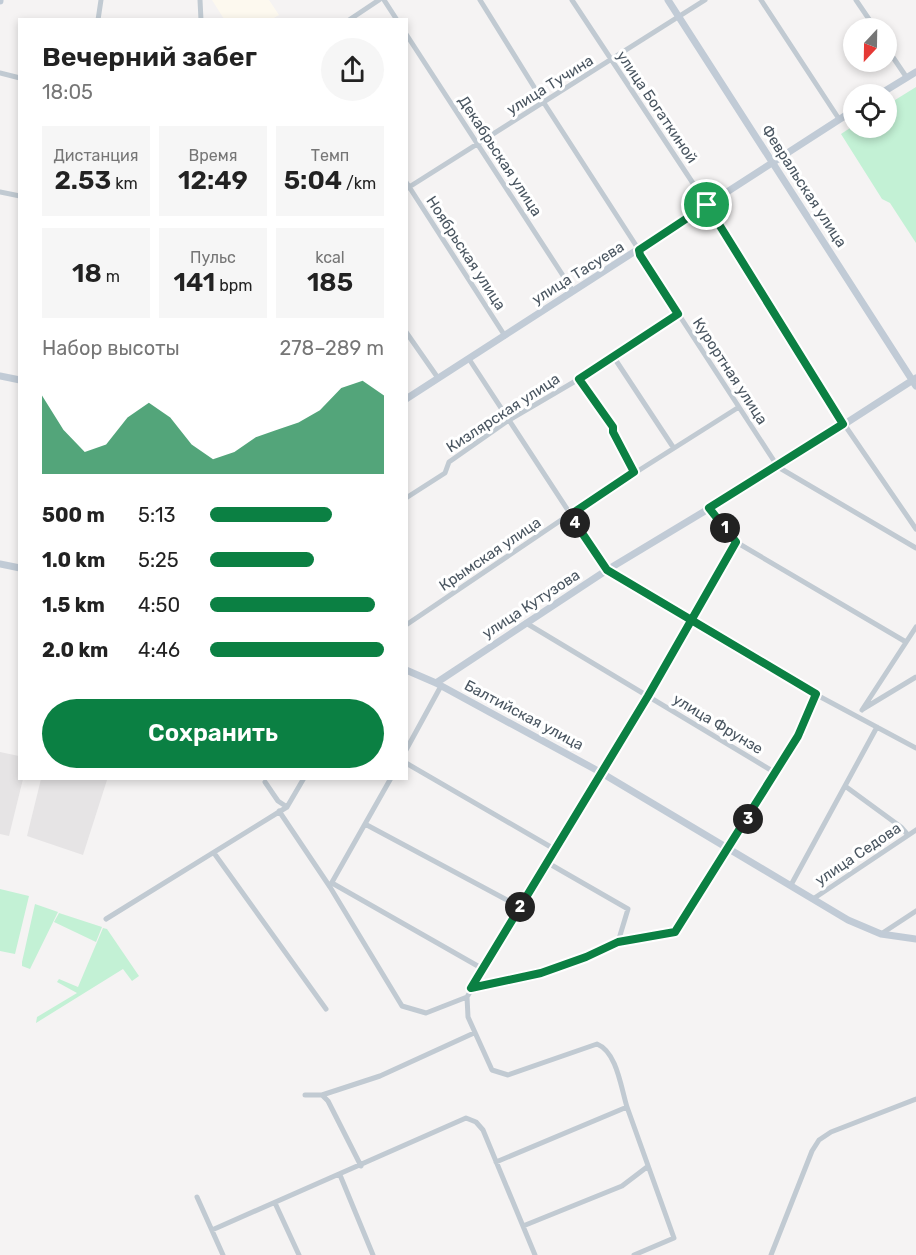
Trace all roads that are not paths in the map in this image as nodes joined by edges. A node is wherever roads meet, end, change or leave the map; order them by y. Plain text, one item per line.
1 (101, 0) edge
2 (200, 0) edge
3 (379, 0) edge
4 (384, 0) edge
5 (480, 0) edge
6 (572, 0) edge
7 (669, 0) edge
8 (705, 0) edge
9 (761, 0) edge
10 (856, 0) edge
11 (679, 17) junction
12 (98, 18) edge
13 (201, 18) edge
14 (352, 18) edge
15 (396, 18) edge
16 (868, 18) edge
17 (408, 37) edge
18 (611, 60) junction
19 (897, 63) edge
20 (916, 72) edge
21 (0, 73) edge
22 (18, 78) edge
23 (907, 78) junction
24 (897, 84) edge
25 (544, 104) junction
26 (843, 117) edge
27 (839, 119) junction
28 (477, 144) junction
29 (772, 162) junction
30 (408, 186) edge
31 (0, 192) edge
32 (18, 196) edge
33 (707, 205) junction
34 (639, 250) junction
35 (573, 291) junction
36 (678, 314) junction
37 (408, 335) edge
38 (505, 336) junction
39 (613, 356) junction
40 (469, 359) junction
41 (0, 376) edge
42 (438, 378) junction
43 (579, 379) junction
44 (18, 380) edge
45 (915, 382) edge
46 (408, 398) edge
47 (739, 407) junction
48 (509, 420) junction
49 (843, 424) junction
50 (673, 447) junction
51 (778, 467) junction
52 (634, 472) junction
53 (408, 497) edge
54 (709, 508) junction
55 (570, 515) junction
56 (916, 529) edge
57 (736, 542) junction
58 (916, 548) edge
59 (0, 564) edge
60 (18, 568) edge
61 (607, 570) junction
62 (691, 620) junction
63 (526, 623) junction
64 (408, 625) edge
65 (916, 627) edge
66 (906, 642) junction
67 (408, 671) edge
68 (916, 677) edge
69 (438, 684) junction
70 (816, 694) junction
71 (648, 696) junction
72 (862, 710) junction
73 (856, 716) junction
74 (877, 727) junction
75 (408, 746) edge
76 (916, 748) edge
77 (408, 764) edge
78 (600, 772) junction
79 (774, 772) junction
80 (303, 780) edge
81 (390, 780) edge
82 (265, 782) dead end
83 (845, 786) junction
84 (287, 807) junction
85 (279, 811) junction
86 (365, 824) junction
87 (916, 830) edge
88 (908, 835) junction
89 (728, 847) junction
90 (556, 850) junction
91 (214, 853) junction
92 (548, 863) junction
93 (331, 885) junction
94 (791, 885) junction
95 (813, 899) junction
96 (520, 907) junction
97 (916, 911) edge
98 (106, 919) dead end
99 (881, 934) junction
100 (916, 939) edge
101 (618, 942) junction
102 (483, 969) junction
103 (471, 988) junction
104 (467, 997) junction
105 (326, 1009) dead end
106 (474, 1033) junction
107 (305, 1095) dead end
108 (322, 1095) junction
109 (916, 1099) edge
110 (627, 1107) junction
111 (496, 1162) junction
112 (361, 1166) junction
113 (647, 1167) junction
114 (340, 1174) junction
115 (197, 1197) dead end
116 (275, 1203) junction
117 (523, 1226) junction
118 (212, 1230) junction
119 (223, 1255) edge
120 (299, 1255) edge
121 (373, 1255) edge
122 (535, 1255) edge
123 (634, 1255) edge
124 (771, 1255) edge

1 - 12 street
2 - 13 street
3 - 14 street
4 - 15 street
5 - 25 street, Курортная улица
6 - 18 street, улица Богаткиной
7 - 11 street, Февральская улица
8 - 11 street, улица Тучина
9 - 27 street
10 - 16 street
11 - 18 street, улица Тучина
11 - 29 street, Февральская улица
17 - 28 street, Декабрьская улица
18 - 25 street, улица Тучина
18 - 33 street, улица Богаткиной
19 - 23 street
20 - 23 street
21 - 22 street
23 - 24 street
25 - 28 street, улица Тучина
25 - 34 street, Курортная улица
26 - 27 street, улица Тасуева
27 - 29 street, улица Тасуева
28 - 30 street, улица Тучина
28 - 35 street, Декабрьская улица
29 - 33 street, улица Тасуева
29 - 45 street, Февральская улица
30 - 38 street, Ноябрьская улица
31 - 32 street
33 - 34 street, улица Тасуева
33 - 49 street, улица Богаткиной
34 - 35 street, улица Тасуева
34 - 36 street, Курортная улица
35 - 38 street, улица Тасуева
36 - 39 street, Кизлярская улица
36 - 47 street, Курортная улица
37 - 42 street
38 - 40 street, улица Тасуева
39 - 43 street, Кизлярская улица
39 - 50 street
40 - 42 street, улица Тасуева
40 - 48 street
41 - 44 street
42 - 46 street, улица Тасуева
43 - 48 street, Кизлярская улица
43 - 52 street
45 - 49 street, улица Кутузова
47 - 50 street, Крымская улица
47 - 51 street, Курортная улица
48 - 53 street, Кизлярская улица
48 - 55 street
49 - 51 street, улица Кутузова
49 - 56 street, улица Богаткиной
50 - 52 street, Крымская улица
51 - 54 street, улица Кутузова
51 - 58 street, Курортная улица
52 - 55 street, Крымская улица
54 - 57 street
54 - 61 street, улица Кутузова
55 - 61 street
55 - 64 street, Крымская улица
57 - 62 street
57 - 66 street
59 - 60 street
61 - 62 street
61 - 63 street, улица Кутузова
62 - 70 street
62 - 71 street
63 - 69 street, улица Кутузова
63 - 71 street, улица Фрунзе
65 - 66 street
66 - 72 street
67 - 69 street, Балтийская улица
68 - 72 street
69 - 75 street
69 - 78 street, Балтийская улица
70 - 73 street
70 - 79 street
71 - 78 street
71 - 79 street, улица Фрунзе
72 - 73 street
73 - 74 street
74 - 76 street
74 - 83 street
77 - 90 street
78 - 89 street, Балтийская улица
78 - 90 street
79 - 89 street
80 - 84 street
81 - 86 street
82 - 84 street
83 - 88 street
83 - 94 street
84 - 85 street
85 - 91 street
85 - 93 street
86 - 93 street
86 - 96 street
87 - 88 street, улица Седова
88 - 95 street, улица Седова
89 - 94 street, Балтийская улица
89 - 101 street
90 - 92 street
91 - 98 street
91 - 105 street
92 - 96 street
92 - 101 street
93 - 102 street
93 - 104 street
94 - 95 street, Балтийская улица
95 - 99 street, Балтийская улица
96 - 102 street
97 - 99 street
99 - 100 street, Балтийская улица
101 - 103 street
102 - 103 street
103 - 104 street
104 - 106 street
106 - 108 street
106 - 110 street
107 - 108 street
108 - 112 street
109 - 124 street
110 - 111 street
110 - 113 street
111 - 112 street
111 - 117 street
112 - 114 street
113 - 117 street
113 - 123 street
114 - 116 street
114 - 121 street
115 - 118 street
116 - 118 street
116 - 120 street
117 - 122 street
118 - 119 street

